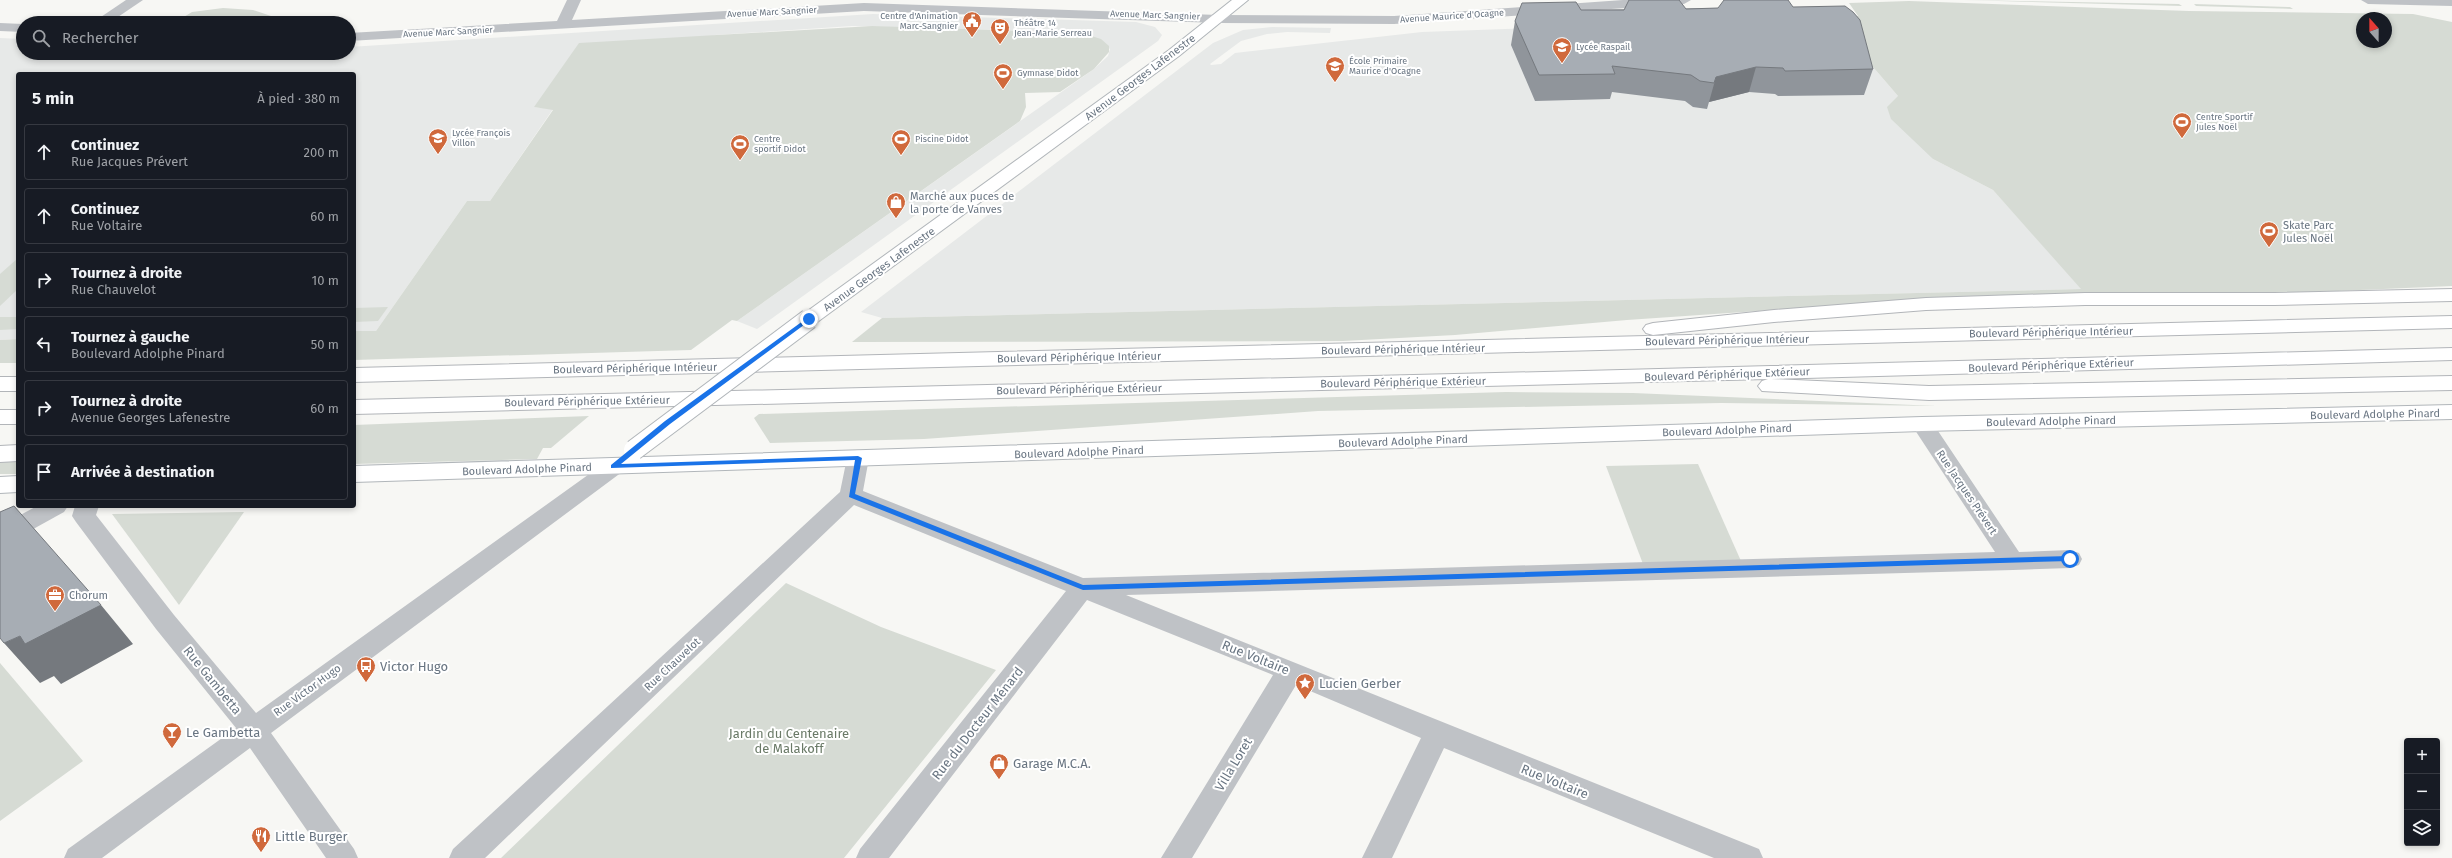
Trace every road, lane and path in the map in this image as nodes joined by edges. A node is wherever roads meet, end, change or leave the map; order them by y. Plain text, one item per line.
1 (136, 0) edge
2 (574, 0) edge
3 (1241, 0) edge
4 (1684, 0) edge
5 (2368, 0) edge
6 (2452, 2) edge
7 (985, 5) edge
8 (110, 16) edge
9 (1219, 19) junction
10 (562, 25) junction
11 (0, 27) edge
12 (16, 28) edge
13 (356, 37) edge
14 (2452, 295) edge
15 (2452, 322) edge
16 (1495, 346) junction
17 (2452, 354) edge
18 (356, 375) edge
19 (1584, 378) junction
20 (2452, 383) edge
21 (0, 384) edge
22 (16, 384) edge
23 (356, 407) edge
24 (2452, 412) edge
25 (0, 417) edge
26 (16, 417) edge
27 (1922, 424) junction
28 (16, 453) edge
29 (0, 454) edge
30 (858, 458) junction
31 (614, 467) junction
32 (356, 474) edge
33 (16, 484) edge
34 (0, 485) edge
35 (851, 495) junction
36 (52, 508) edge
37 (86, 508) edge
38 (0, 537) edge
39 (2070, 559) dead end
40 (2013, 561) junction
41 (1083, 587) junction
42 (1290, 671) junction
43 (252, 730) junction
44 (1437, 733) junction
45 (79, 858) edge
46 (342, 858) edge
47 (464, 858) edge
48 (871, 858) edge
49 (1176, 858) edge
50 (1377, 858) edge
51 (1748, 858) edge

1 - 8 street
2 - 10 street
3 - 9 main road, Avenue Georges Lafenestre
4 - 9 street, Avenue Maurice d'Ocagne
5 - 6 street
7 - 9 street, Avenue Marc Sangnier
7 - 10 street, Avenue Marc Sangnier
9 - 31 main road, Avenue Georges Lafenestre, bridge
10 - 13 street, Avenue Marc Sangnier
11 - 12 street
14 - 16 main road
15 - 16 main road, Boulevard Périphérique Intérieur
16 - 18 main road, Boulevard Périphérique Intérieur
17 - 19 main road, Boulevard Périphérique Extérieur
19 - 20 main road
19 - 23 main road, Boulevard Périphérique Extérieur
21 - 22 main road
24 - 27 main road, Boulevard Adolphe Pinard
25 - 26 main road
27 - 30 main road, Boulevard Adolphe Pinard
27 - 40 street, Rue Jacques Prévert
28 - 29 main road
30 - 31 main road, Boulevard Adolphe Pinard
30 - 35 street
31 - 32 main road, Boulevard Adolphe Pinard
31 - 43 street, Rue Victor Hugo
33 - 34 main road
35 - 41 street, Rue Voltaire
35 - 47 street, Rue Chauvelot
36 - 38 street
37 - 43 street, Rue Gambetta
39 - 40 street
40 - 41 street
41 - 42 street, Rue Voltaire
41 - 48 street, Rue du Docteur Ménard
42 - 44 street, Rue Voltaire
42 - 49 street, Villa Loret
43 - 45 street, Rue Victor Hugo
43 - 46 street, Rue Gambetta
44 - 50 street
44 - 51 street, Rue Voltaire

